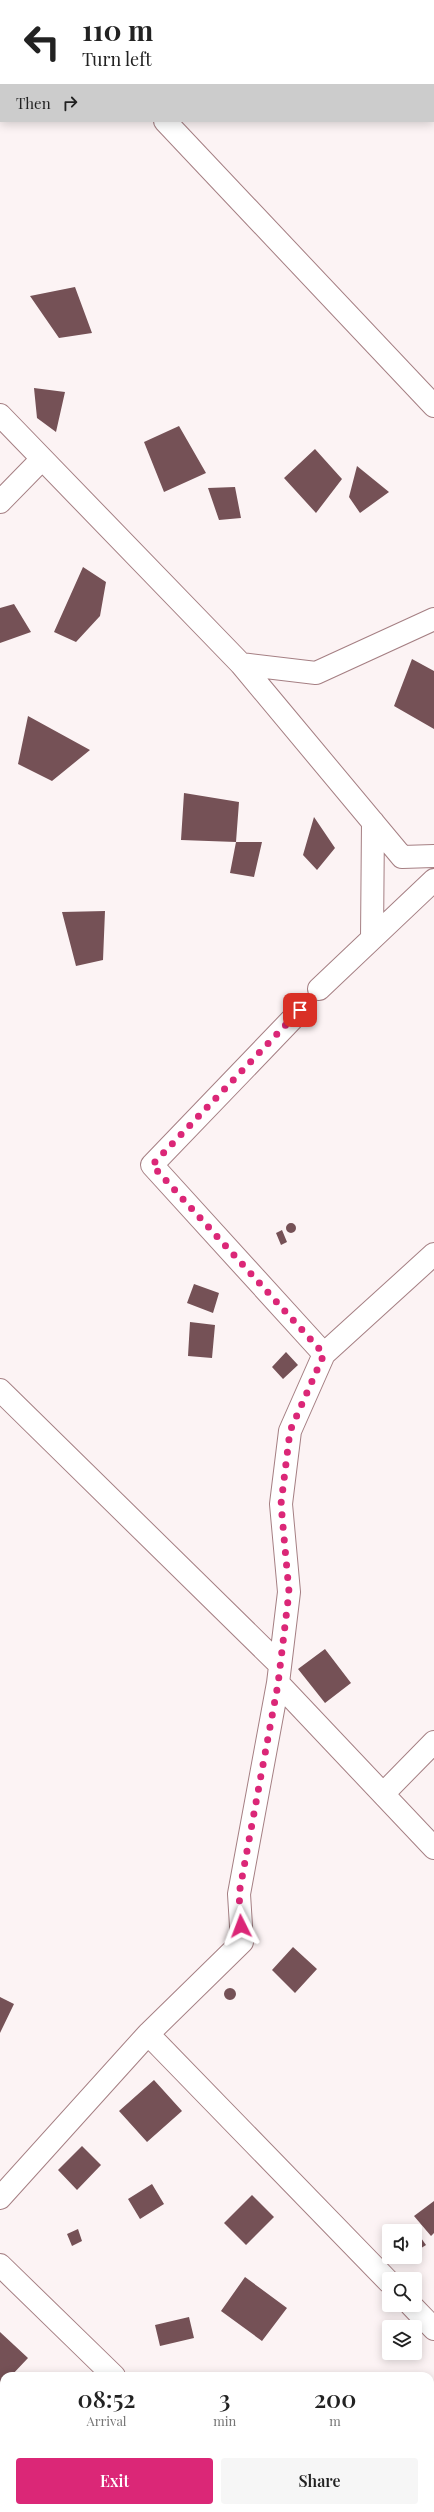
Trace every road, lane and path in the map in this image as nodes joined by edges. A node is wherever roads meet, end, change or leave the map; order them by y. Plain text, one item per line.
1 (166, 122) edge
2 (434, 406) edge
3 (0, 415) edge
4 (42, 459) junction
5 (0, 502) edge
6 (434, 619) edge
7 (241, 664) junction
8 (373, 822) junction
9 (434, 856) edge
10 (434, 880) edge
11 (372, 938) junction
12 (319, 989) dead end
13 (300, 1010) dead end
14 (434, 1254) edge
15 (324, 1354) junction
16 (0, 1390) edge
17 (279, 1674) junction
18 (434, 1742) edge
19 (383, 1794) junction
20 (434, 1848) edge
21 (148, 2034) junction
22 (0, 2198) edge
23 (0, 2265) edge
24 (382, 2275) edge
25 (418, 2312) edge
26 (434, 2329) edge
27 (110, 2372) edge

1 - 2 street
3 - 4 street
4 - 5 street
4 - 7 street
6 - 7 street
7 - 8 street
8 - 9 street
8 - 11 street
10 - 11 street
11 - 12 street
13 - 15 street
14 - 15 street
15 - 17 street
16 - 17 street
17 - 19 street
17 - 21 street
18 - 19 street
19 - 20 street
21 - 22 street
21 - 24 street
23 - 27 street
25 - 26 street

